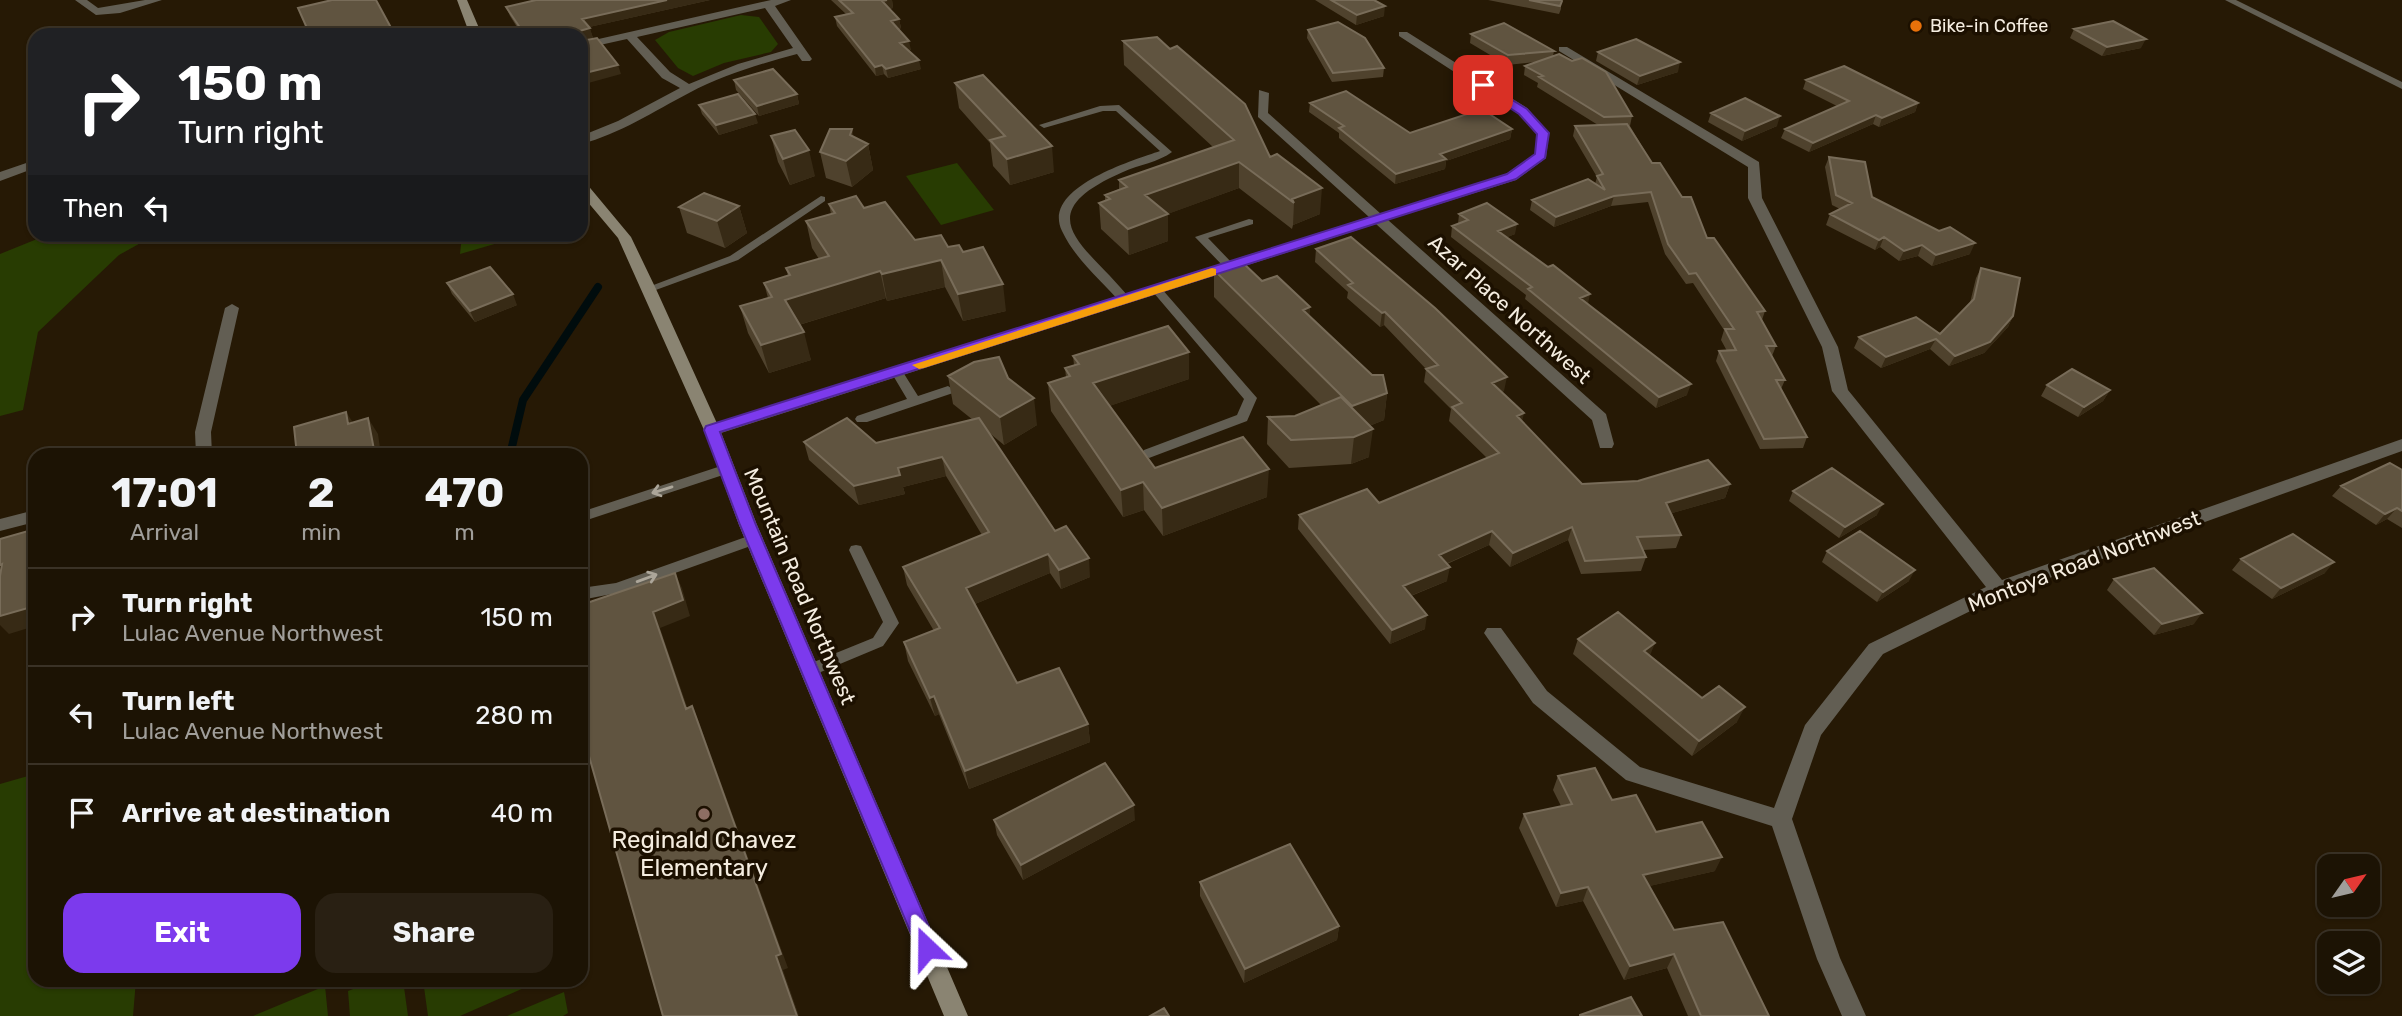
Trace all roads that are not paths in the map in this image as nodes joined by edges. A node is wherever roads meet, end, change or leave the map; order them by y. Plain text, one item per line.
1 (80, 0) edge
2 (157, 0) edge
3 (462, 0) edge
4 (786, 0) edge
5 (2229, 0) edge
6 (768, 4) junction
7 (473, 28) edge
8 (1403, 33) dead end
9 (629, 36) junction
10 (588, 45) edge
11 (1563, 48) dead end
12 (2402, 86) edge
13 (688, 88) junction
14 (1263, 93) dead end
15 (1044, 125) dead end
16 (588, 138) edge
17 (28, 167) edge
18 (0, 177) edge
19 (588, 194) edge
20 (821, 199) dead end
21 (1379, 220) junction
22 (1249, 222) dead end
23 (1229, 267) junction
24 (649, 289) junction
25 (1157, 290) junction
26 (1125, 300) junction
27 (232, 307) dead end
28 (897, 372) junction
29 (948, 390) edge
30 (915, 401) junction
31 (862, 419) dead end
32 (712, 430) junction
33 (1606, 444) dead end
34 (2402, 445) edge
35 (203, 448) edge
36 (1149, 453) dead end
37 (727, 469) junction
38 (588, 515) edge
39 (28, 518) edge
40 (0, 525) edge
41 (754, 539) junction
42 (856, 550) dead end
43 (1998, 589) junction
44 (588, 593) edge
45 (1494, 633) dead end
46 (810, 670) junction
47 (1781, 819) junction
48 (956, 1016) edge
49 (1854, 1016) edge

1 - 2 street
3 - 7 street
4 - 6 street
5 - 12 lane
6 - 9 street
6 - 13 street
8 - 21 street
9 - 10 street
9 - 13 street
11 - 43 street
13 - 16 street
14 - 21 street, Azar Place Northwest
15 - 26 lane
17 - 18 street
19 - 24 street, Mountain Road Northwest
20 - 24 lane
21 - 23 street
21 - 33 street, Azar Place Northwest
22 - 23 lane
23 - 25 street
24 - 32 street, Mountain Road Northwest
25 - 26 street
25 - 36 lane
26 - 28 street
27 - 35 street
28 - 30 lane
28 - 32 street
29 - 30 lane
30 - 31 lane
32 - 37 street, Mountain Road Northwest
34 - 43 street, Montoya Road Northwest
37 -> 38 lane
37 - 41 street, Mountain Road Northwest
39 - 40 street
44 -> 41 lane
41 - 46 street, Mountain Road Northwest
42 - 46 lane
43 - 47 street, Montoya Road Northwest
45 - 47 street
46 - 48 street, Mountain Road Northwest
47 - 49 street

